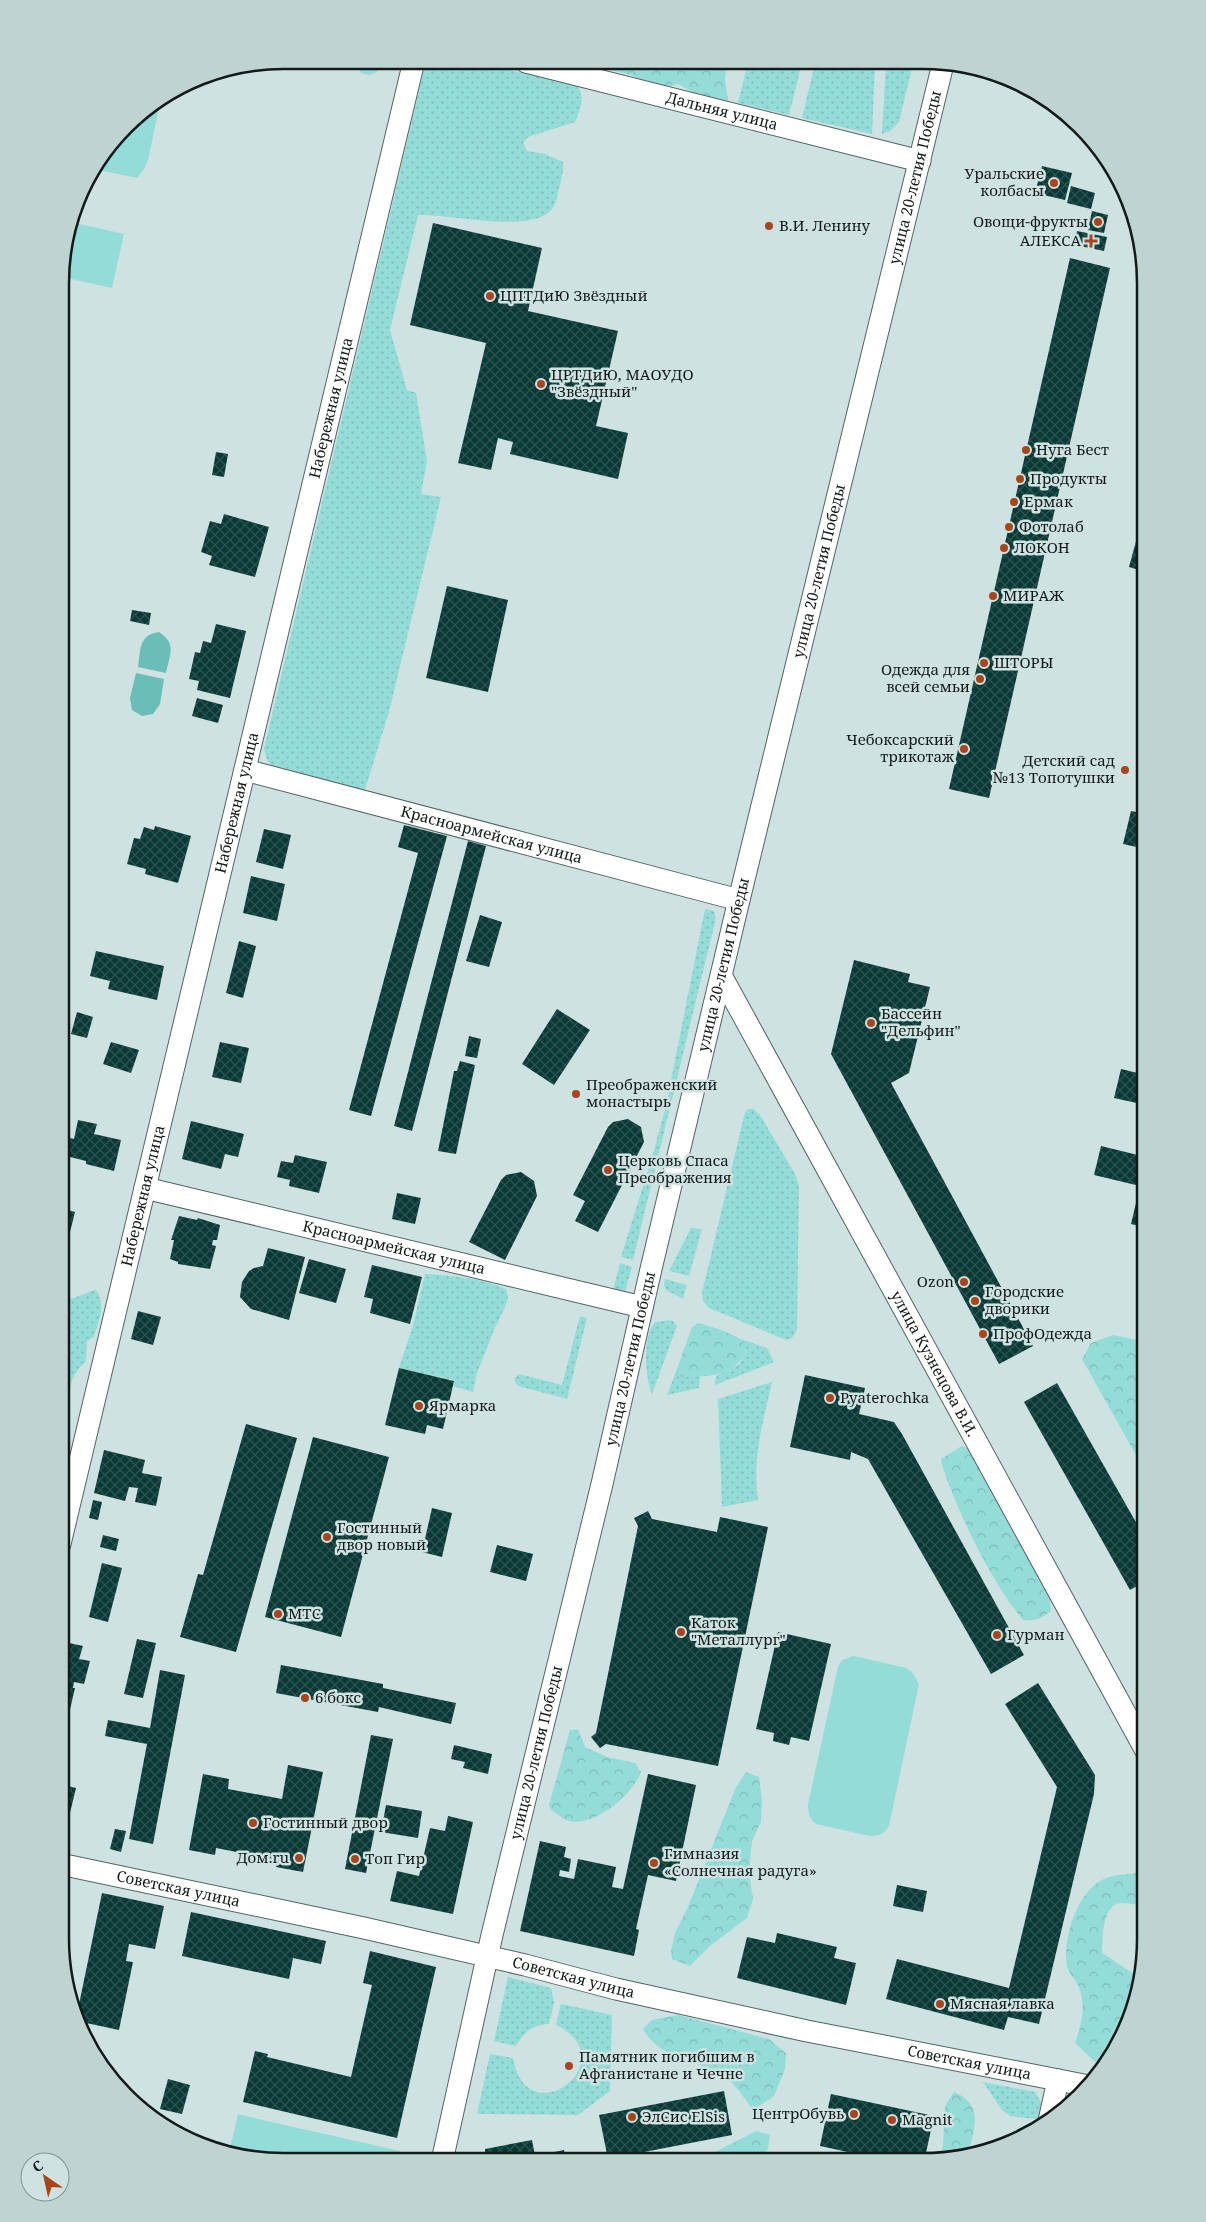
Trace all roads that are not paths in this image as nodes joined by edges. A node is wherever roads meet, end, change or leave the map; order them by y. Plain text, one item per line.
1 (412, 69) edge
2 (554, 69) edge
3 (942, 70) edge
4 (920, 161) junction
5 (245, 770) junction
6 (739, 900) junction
7 (722, 977) junction
8 (145, 1188) junction
9 (642, 1307) junction
10 (69, 1506) edge
11 (1137, 1736) edge
12 (69, 1866) edge
13 (487, 1956) junction
14 (1058, 2080) junction
15 (1080, 2084) edge
16 (1051, 2111) edge
17 (444, 2153) edge

1 - 5 street, Набережная улица
2 - 4 street, Дальняя улица
3 - 4 street, улица 20-летия Победы
4 - 6 street, улица 20-летия Победы
5 - 6 street, Красноармейская улица
5 - 8 street, Набережная улица
6 - 7 street, улица 20-летия Победы
7 - 9 street, улица 20-летия Победы
7 - 11 street, улица Кузнецова В.И.
8 - 9 street, Красноармейская улица
8 - 10 street, Набережная улица
9 - 13 street, улица 20-летия Победы
12 - 13 street, Советская улица
13 - 14 street, Советская улица
13 - 17 street, улица 20-летия Победы
14 - 15 street, Советская улица
14 - 16 street

